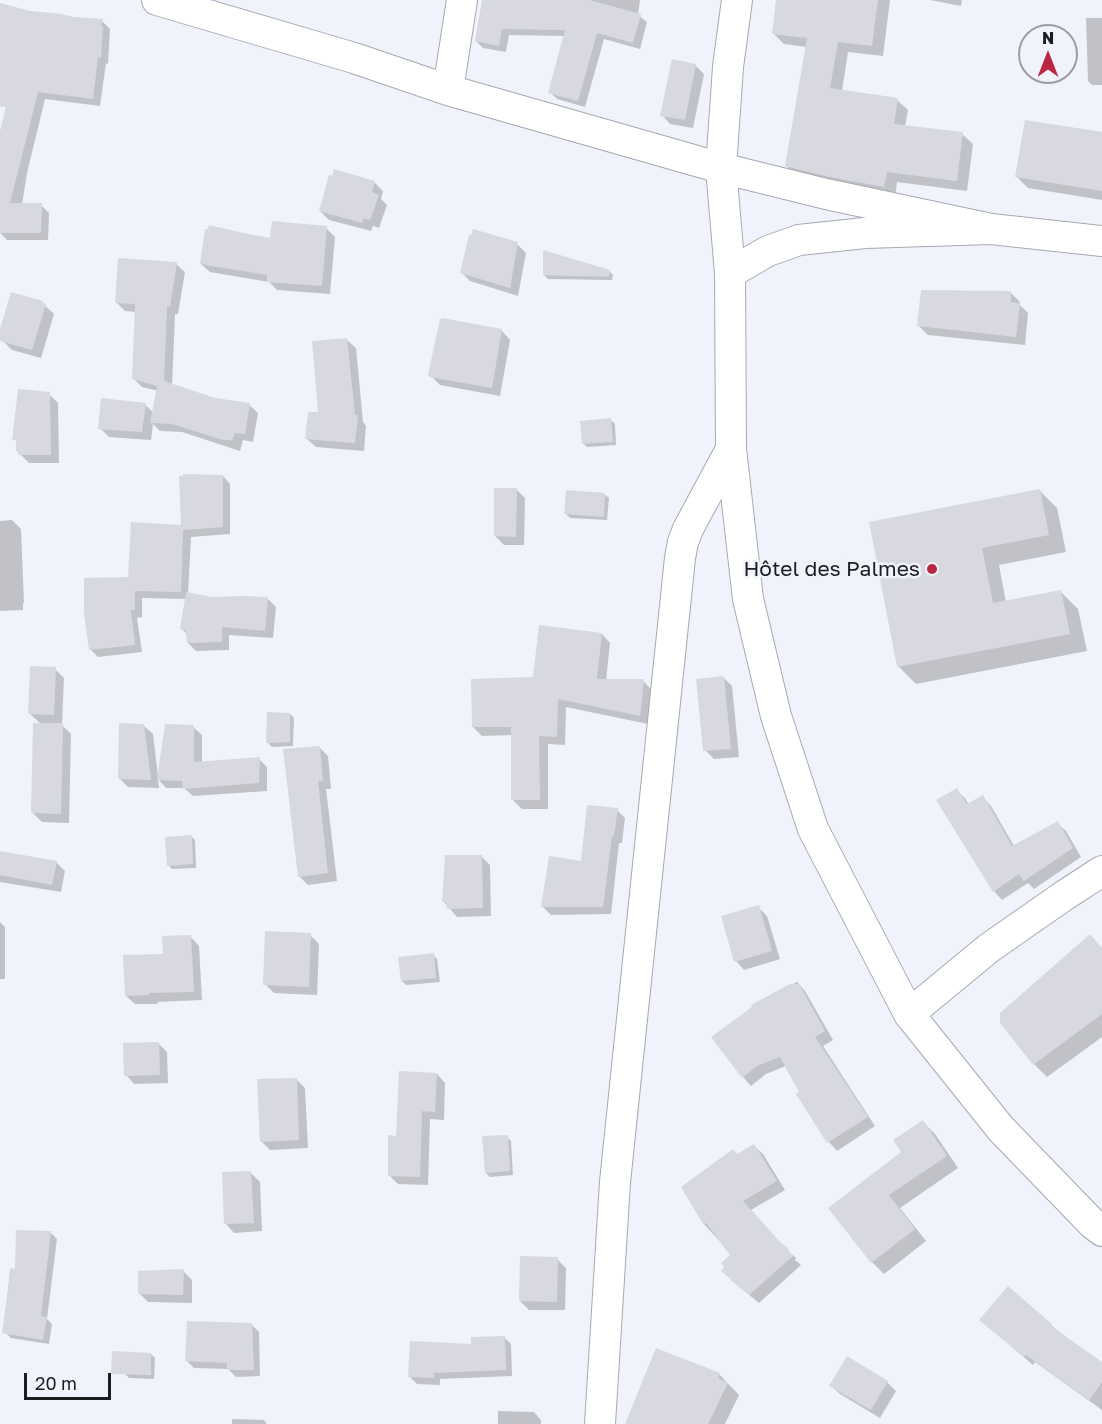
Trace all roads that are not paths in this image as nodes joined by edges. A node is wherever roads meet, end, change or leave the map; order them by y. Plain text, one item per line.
1 (157, 0) edge
2 (462, 0) edge
3 (738, 0) edge
4 (448, 90) junction
5 (721, 168) junction
6 (991, 229) junction
7 (1102, 241) edge
8 (730, 273) junction
9 (731, 449) junction
10 (1102, 871) edge
11 (909, 1014) junction
12 (1102, 1231) edge
13 (600, 1424) edge

1 - 4 street
2 - 4 street
3 - 5 street
4 - 5 street
5 - 6 street
5 - 8 street
6 - 7 street
6 - 8 street
8 - 9 street
9 - 11 street
9 - 13 street
10 - 11 street
11 - 12 street

